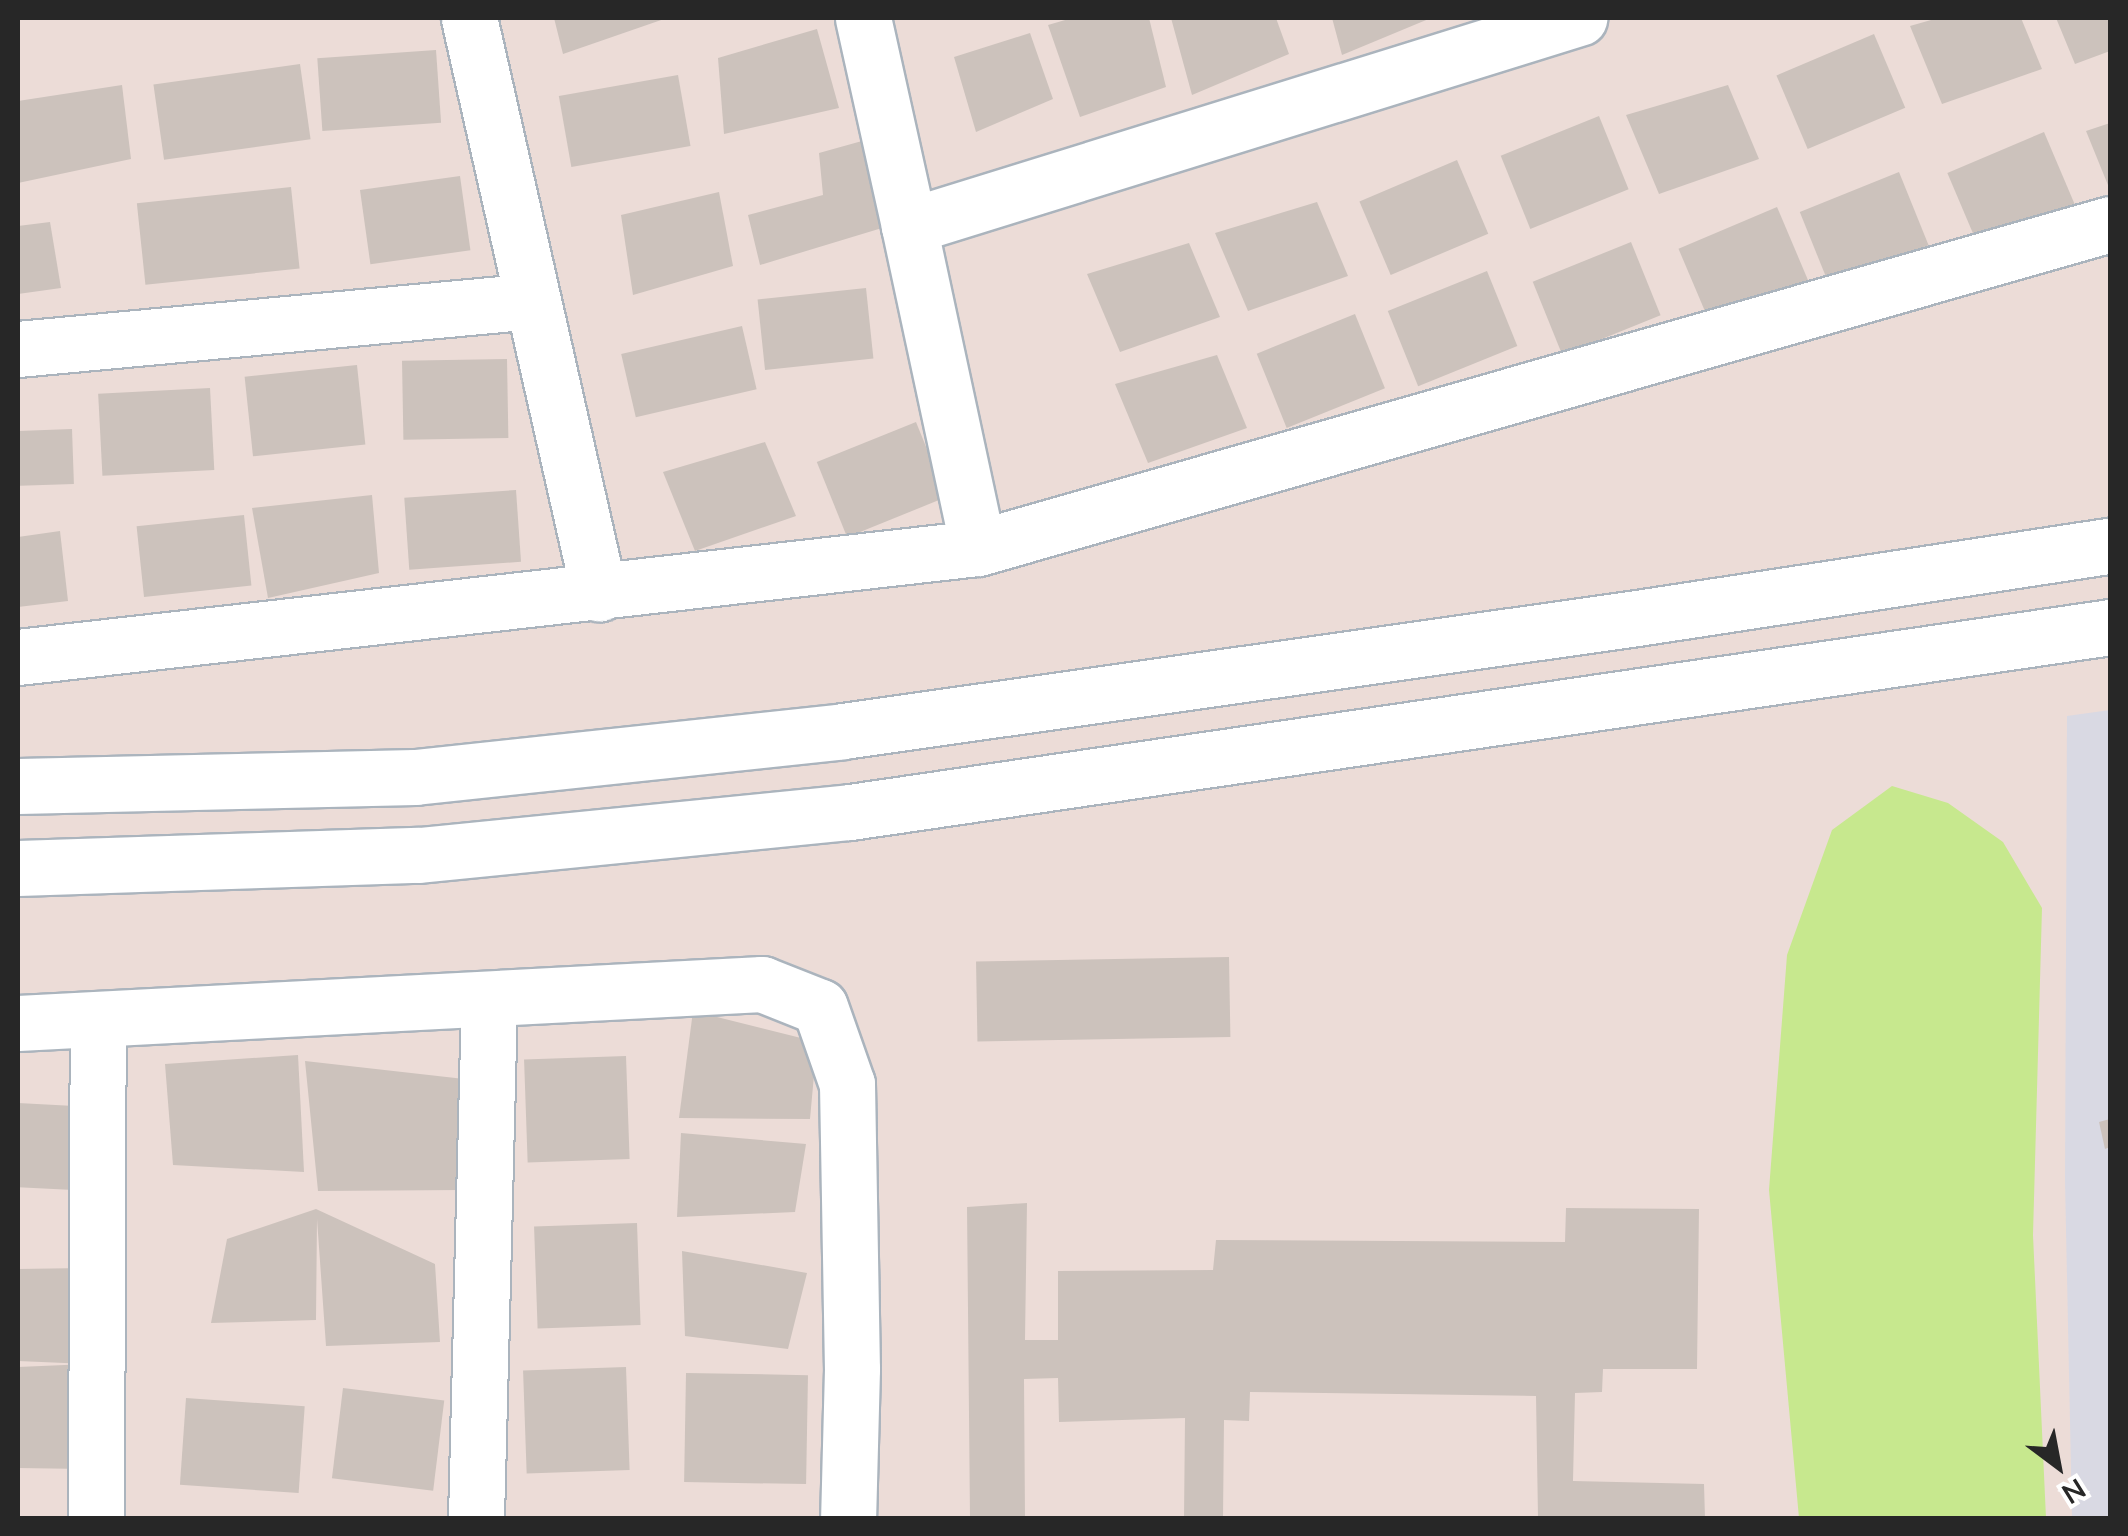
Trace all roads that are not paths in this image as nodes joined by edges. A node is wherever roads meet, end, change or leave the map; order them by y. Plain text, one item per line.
1 (469, 18) edge
2 (863, 18) edge
3 (1579, 18) edge
4 (2110, 224) edge
5 (909, 226) junction
6 (533, 301) junction
7 (18, 350) edge
8 (2110, 546) edge
9 (978, 548) junction
10 (599, 593) junction
11 (2110, 627) edge
12 (18, 657) edge
13 (18, 786) edge
14 (18, 868) edge
15 (488, 1000) junction
16 (98, 1018) junction
17 (18, 1023) edge
18 (96, 1518) edge
19 (476, 1518) edge
20 (848, 1518) edge

1 - 6 street
2 - 5 street
3 - 5 street
4 - 9 street
5 - 9 street
6 - 7 street
6 - 10 street
8 - 13 street
9 - 10 street
10 - 12 street
11 - 14 street
15 - 16 street
15 - 19 street
15 - 20 street
16 - 17 street
16 - 18 street

